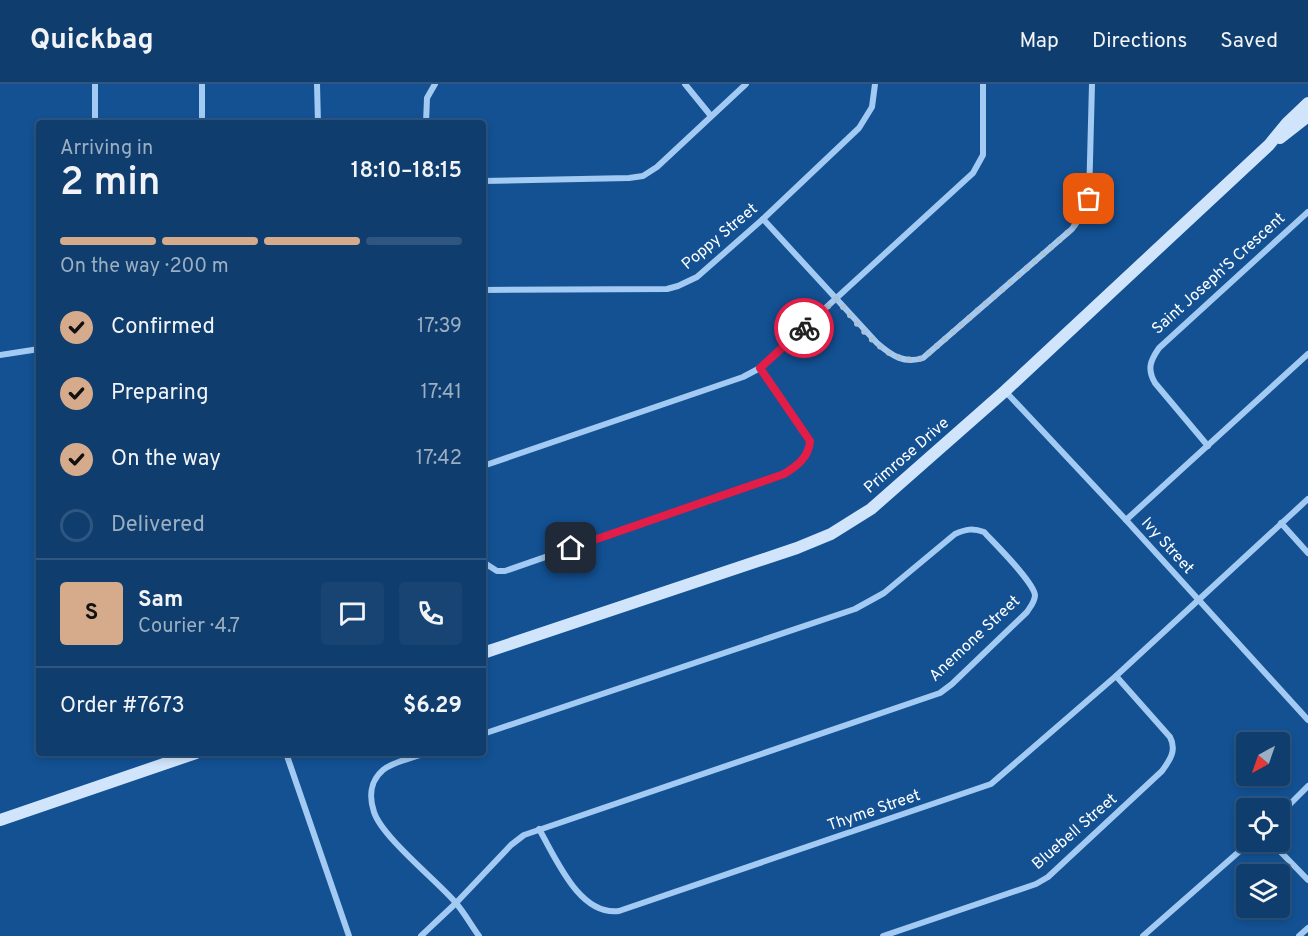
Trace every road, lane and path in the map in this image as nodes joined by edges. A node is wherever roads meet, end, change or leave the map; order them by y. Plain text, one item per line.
1 (95, 84) edge
2 (202, 84) edge
3 (317, 84) edge
4 (435, 84) edge
5 (685, 84) edge
6 (746, 84) edge
7 (875, 84) edge
8 (982, 84) edge
9 (1092, 84) edge
10 (1308, 103) edge
11 (711, 116) junction
12 (1308, 116) edge
13 (95, 120) edge
14 (202, 120) edge
15 (318, 120) edge
16 (426, 120) edge
17 (1269, 145) junction
18 (486, 181) edge
19 (1308, 212) edge
20 (764, 219) junction
21 (486, 290) edge
22 (836, 299) junction
23 (36, 350) edge
24 (1308, 354) edge
25 (0, 355) edge
26 (760, 368) junction
27 (1005, 391) junction
28 (1209, 446) junction
29 (486, 465) edge
30 (1308, 499) edge
31 (1126, 520) junction
32 (1281, 523) junction
33 (1308, 553) edge
34 (486, 564) edge
35 (1198, 600) junction
36 (486, 652) edge
37 (1116, 676) junction
38 (1308, 720) edge
39 (486, 733) edge
40 (187, 756) edge
41 (287, 756) edge
42 (418, 756) edge
43 (1308, 786) edge
44 (1290, 804) edge
45 (0, 820) edge
46 (539, 829) junction
47 (1239, 852) edge
48 (1281, 852) edge
49 (1308, 880) edge
50 (456, 903) junction
51 (1308, 928) edge
52 (349, 936) edge
53 (421, 936) edge
54 (479, 936) edge
55 (883, 936) edge
56 (1143, 936) edge
57 (1299, 936) edge

1 - 13 street
2 - 14 street
3 - 15 street
4 - 16 street
5 - 11 street
6 - 11 street
7 - 20 street, Poppy Street
8 - 22 street
9 - 22 street
10 - 17 street, Primrose Drive
11 - 18 street
12 - 17 street, Primrose Drive
17 - 27 street, Primrose Drive
19 - 28 street, Saint Joseph'S Crescent
20 - 21 street, Poppy Street
20 - 22 street
22 - 26 street
23 - 25 street
24 - 28 street
26 - 29 street
26 - 34 street
27 - 31 street, Ivy Street
27 - 36 street, Primrose Drive
28 - 31 street
30 - 32 street, Thyme Street
31 - 35 street, Ivy Street
32 - 33 street
32 - 35 street, Thyme Street
35 - 37 street, Thyme Street
35 - 38 street, Ivy Street
37 - 46 street, Thyme Street
37 - 55 street, Bluebell Street
39 - 46 street, Anemone Street
40 - 45 street
41 - 52 street
42 - 50 street
43 - 44 street
46 - 50 street, Anemone Street
47 - 56 street
48 - 49 street
50 - 53 street, Anemone Street
50 - 54 street
51 - 57 street

